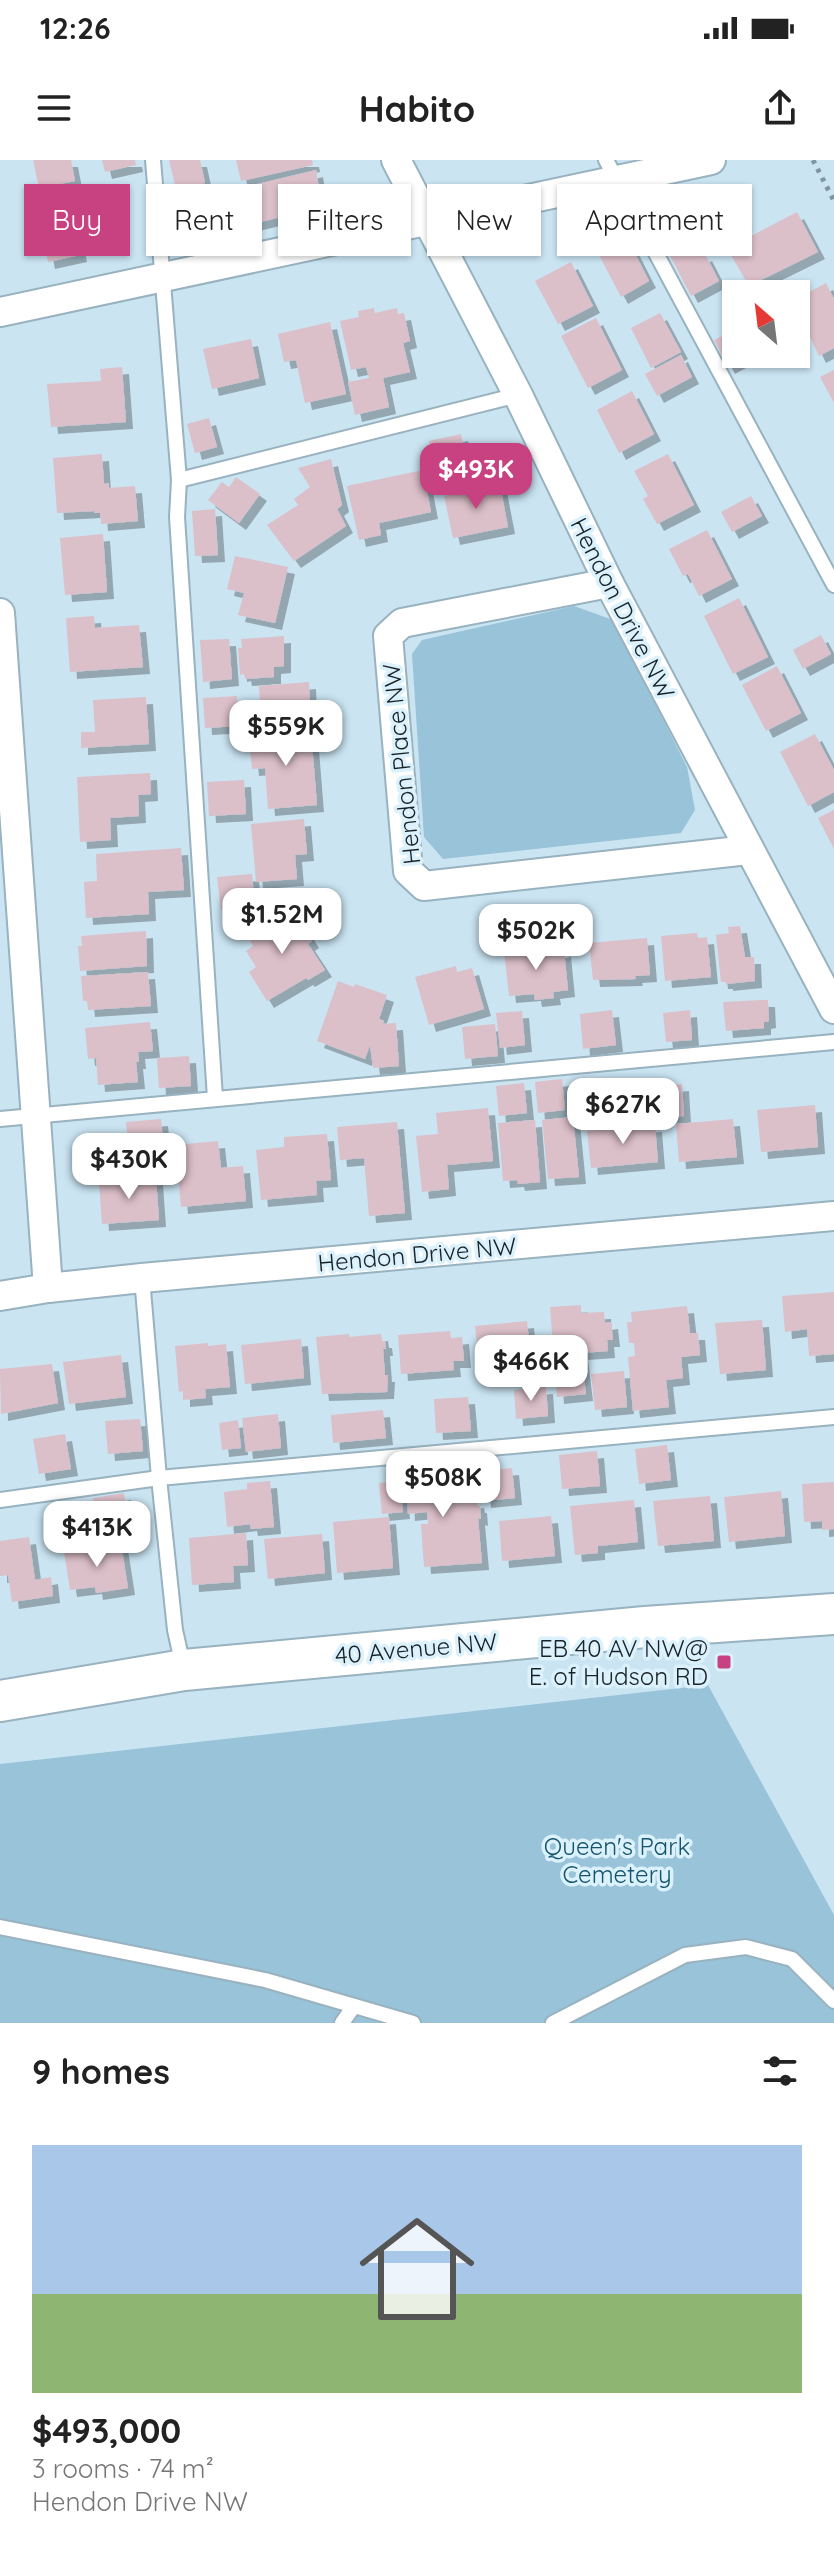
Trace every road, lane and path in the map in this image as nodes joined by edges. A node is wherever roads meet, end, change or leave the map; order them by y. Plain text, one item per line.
1 (153, 160) edge
2 (396, 160) edge
3 (711, 160) edge
4 (813, 160) edge
5 (611, 171) edge
6 (541, 190) edge
7 (834, 201) edge
8 (427, 221) joint
9 (445, 256) edge
10 (163, 278) junction
11 (0, 312) edge
12 (518, 395) junction
13 (179, 480) junction
14 (609, 583) junction
15 (834, 585) edge
16 (0, 613) edge
17 (748, 850) junction
18 (834, 1009) edge
19 (834, 1042) edge
20 (215, 1098) junction
21 (34, 1114) junction
22 (0, 1119) edge
23 (834, 1216) edge
24 (142, 1278) junction
25 (48, 1288) junction
26 (0, 1296) edge
27 (834, 1417) edge
28 (159, 1478) junction
29 (0, 1500) edge
30 (834, 1614) edge
31 (184, 1670) junction
32 (0, 1701) edge
33 (0, 1927) edge
34 (834, 2001) edge
35 (354, 2006) junction
36 (342, 2023) edge
37 (413, 2023) edge
38 (553, 2023) edge

1 - 10 lane
2 - 8 street, Hendon Drive NW
3 - 5 street
4 - 7 path
5 - 6 street
5 - 15 lane
8 - 10 street
9 - 12 street, Hendon Drive NW
10 - 11 street
10 - 13 lane
12 - 13 lane
12 - 14 street, Hendon Drive NW
13 - 20 lane
14 - 17 street, Hendon Drive NW
14 - 17 street, Hendon Place NW
16 - 21 street
17 - 18 street, Hendon Drive NW
19 - 20 lane
20 - 21 lane
21 - 22 lane
21 - 25 street
23 - 24 street, Hendon Drive NW
24 - 25 street, Hendon Drive NW
24 - 28 lane
25 - 26 street, Hendon Drive NW
27 - 28 lane
28 - 29 lane
28 - 31 lane
30 - 31 street, 40 Avenue NW
31 - 32 street, 40 Avenue NW
33 - 35 lane
34 - 38 lane
35 - 36 lane
35 - 37 lane

